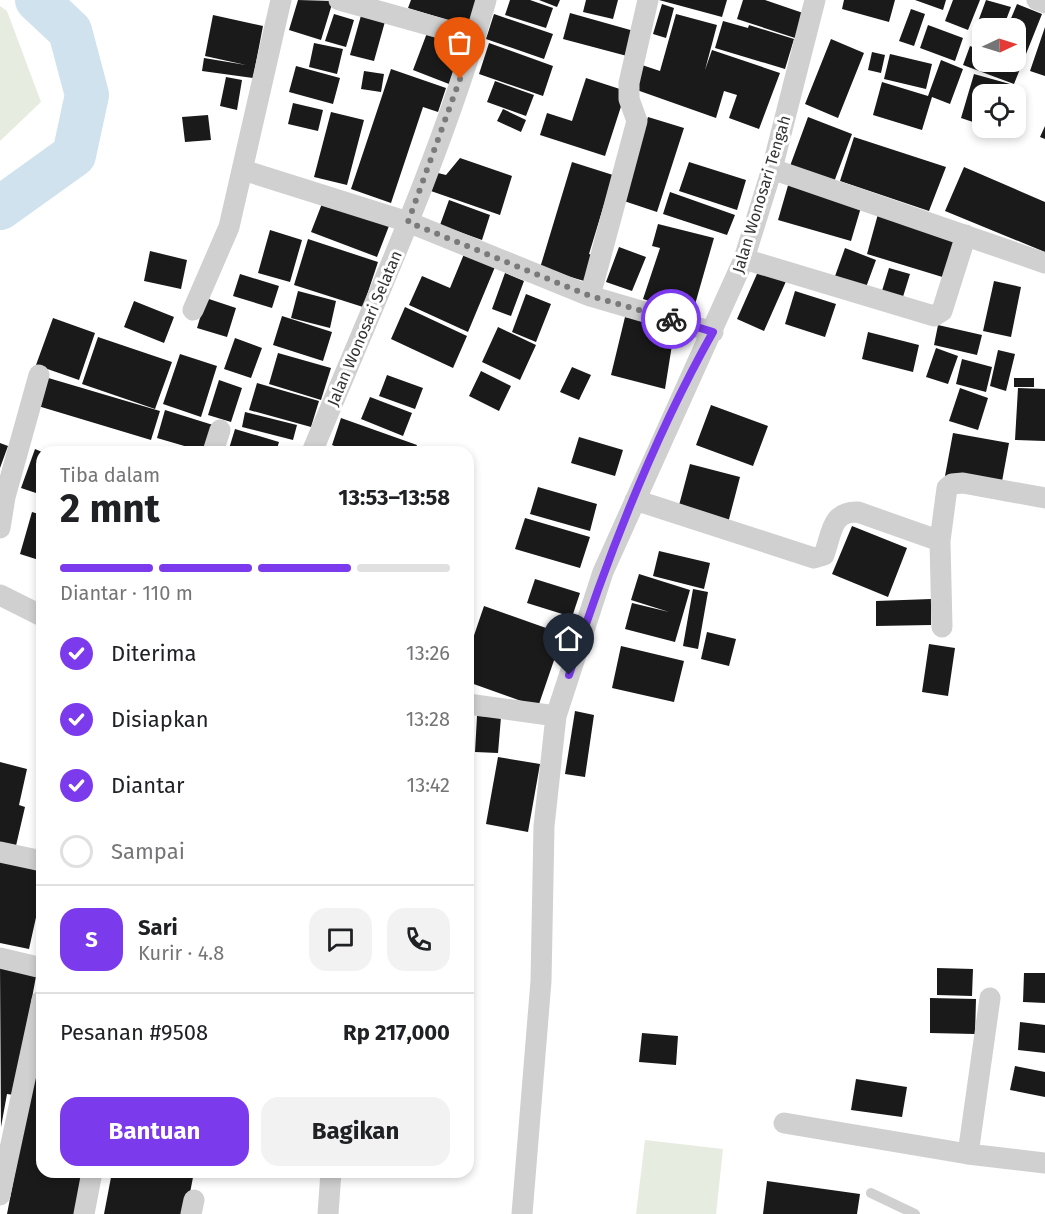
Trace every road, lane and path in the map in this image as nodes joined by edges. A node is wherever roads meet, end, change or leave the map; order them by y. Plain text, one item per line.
1 (281, 0) edge
2 (339, 0) edge
3 (486, 0) edge
4 (648, 0) edge
5 (815, 0) edge
6 (1037, 0) edge
7 (1045, 3) edge
8 (475, 38) junction
9 (772, 169) junction
10 (243, 170) junction
11 (408, 222) junction
12 (966, 235) junction
13 (744, 259) junction
14 (1045, 263) edge
15 (590, 296) junction
16 (194, 310) dead end
17 (713, 332) junction
18 (39, 375) dead end
19 (220, 430) dead end
20 (215, 446) edge
21 (315, 446) edge
22 (1045, 498) edge
23 (635, 501) junction
24 (0, 528) edge
25 (940, 541) junction
26 (0, 593) edge
27 (36, 613) edge
28 (942, 627) dead end
29 (474, 705) edge
30 (556, 716) junction
31 (0, 852) edge
32 (36, 860) edge
33 (0, 958) edge
34 (36, 967) edge
35 (990, 998) dead end
36 (36, 1028) edge
37 (784, 1123) dead end
38 (968, 1154) junction
39 (1045, 1163) edge
40 (91, 1178) edge
41 (331, 1178) edge
42 (871, 1193) dead end
43 (0, 1195) edge
44 (84, 1214) edge
45 (328, 1214) edge
46 (522, 1214) edge
47 (915, 1214) edge

1 - 10 street
2 - 8 street
3 - 8 street, Jalan Wonosari Selatan
4 - 15 street
5 - 9 street, Jalan Wonosari Tengah
6 - 7 street
8 - 11 street, Jalan Wonosari Selatan
9 - 12 street
9 - 13 street, Jalan Wonosari Tengah
10 - 11 street
10 - 16 street
11 - 15 street
11 - 21 street, Jalan Wonosari Selatan
12 - 13 street
12 - 14 street
13 - 17 street, Jalan Wonosari Tengah
15 - 17 street
17 - 23 street, Jalan Wonosari Tengah
18 - 24 street
19 - 20 street
22 - 25 street
23 - 25 street
23 - 30 street, Jalan Wonosari Tengah
25 - 28 street
26 - 27 street
29 - 30 street
30 - 46 street, Jalan Wonosari Tengah
31 - 32 street
33 - 34 street
35 - 38 street
36 - 43 street
37 - 38 street
38 - 39 street
40 - 44 street
41 - 45 street
42 - 47 lane

